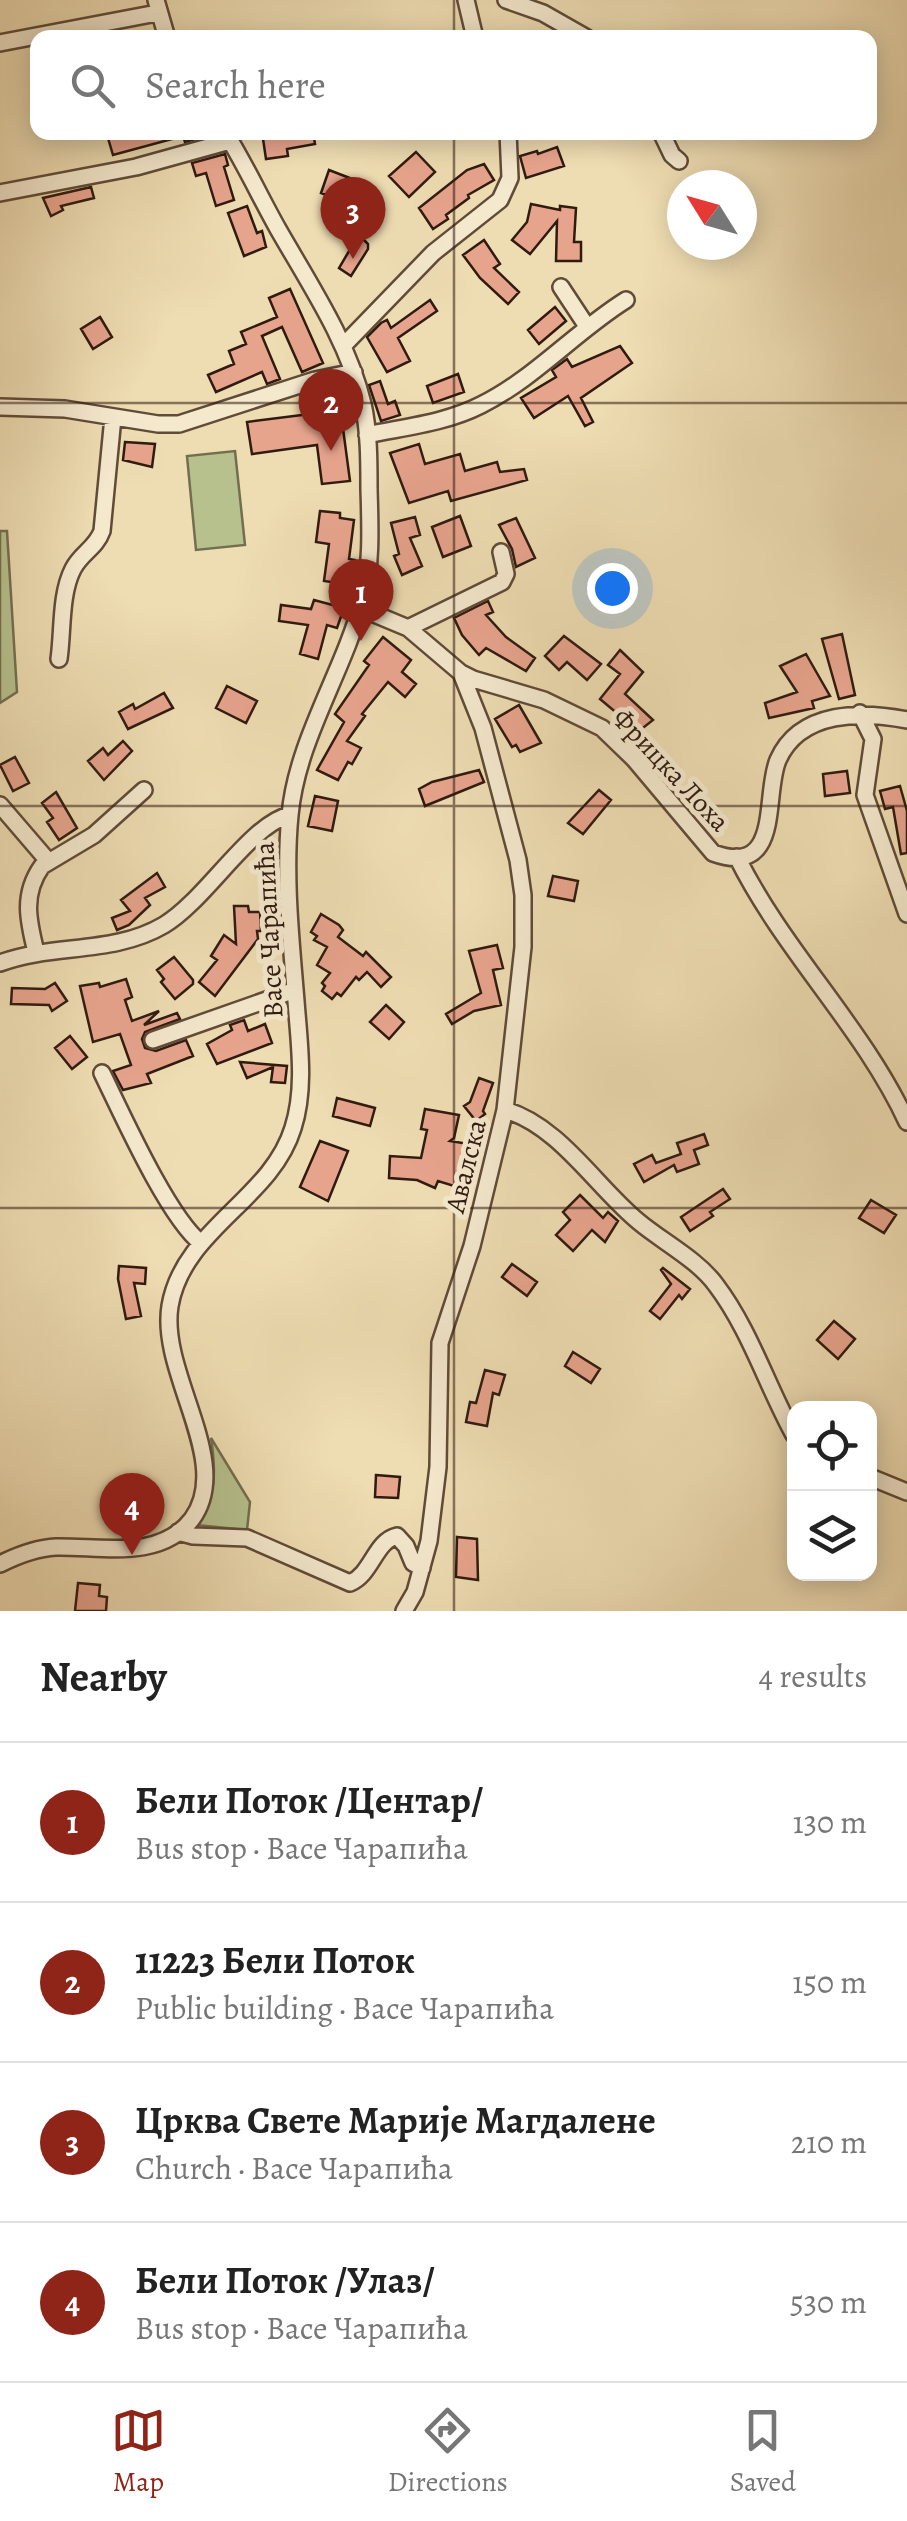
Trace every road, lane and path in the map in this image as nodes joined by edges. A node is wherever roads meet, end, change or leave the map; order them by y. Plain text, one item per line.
1 (466, 0) edge
2 (506, 0) edge
3 (156, 6) edge
4 (55, 30) edge
5 (164, 30) edge
6 (473, 30) edge
7 (573, 30) edge
8 (30, 36) edge
9 (0, 43) edge
10 (219, 140) edge
11 (230, 140) edge
12 (508, 140) edge
13 (665, 140) edge
14 (679, 160) dead end
15 (0, 193) edge
16 (561, 287) dead end
17 (626, 300) dead end
18 (586, 326) junction
19 (343, 346) junction
20 (354, 372) junction
21 (0, 407) edge
22 (113, 417) junction
23 (367, 435) junction
24 (501, 552) dead end
25 (360, 608) junction
26 (408, 628) junction
27 (60, 659) dead end
28 (461, 673) junction
29 (494, 688) junction
30 (860, 713) junction
31 (907, 720) edge
32 (484, 728) junction
33 (144, 790) dead end
34 (0, 805) edge
35 (290, 815) junction
36 (0, 816) edge
37 (18, 824) junction
38 (737, 858) junction
39 (48, 862) junction
40 (907, 914) edge
41 (36, 952) junction
42 (0, 963) edge
43 (295, 990) junction
44 (153, 1040) dead end
45 (102, 1073) dead end
46 (505, 1110) junction
47 (907, 1122) edge
48 (201, 1243) junction
49 (787, 1420) edge
50 (877, 1480) edge
51 (907, 1492) edge
52 (178, 1532) junction
53 (0, 1564) edge
54 (422, 1568) junction
55 (404, 1611) edge

1 - 6 street
2 - 7 street
3 - 4 street
3 - 5 street
8 - 9 street
10 - 15 street
11 - 19 street, Васе Чарапића
12 - 19 street
13 - 14 street
16 - 18 street
17 - 18 street
18 - 23 street
19 - 20 street, Васе Чарапића
20 - 22 street
20 - 23 street, Васе Чарапића
21 - 22 street
22 - 27 street
23 - 25 street, Васе Чарапића
24 - 26 street
25 - 26 street, Авалска
25 - 35 street, Васе Чарапића
26 - 28 street, Авалска
28 - 29 street, Авалска
28 - 32 street, Авалска
29 - 32 street, Авалска
29 - 38 street, Фрицка Лоха
30 - 31 street, Фрицка Лоха
30 - 38 street, Фрицка Лоха
30 - 40 street
32 - 46 street, Авалска
33 - 39 street
34 - 37 street
35 - 41 street
35 - 43 street, Васе Чарапића
36 - 37 street
37 - 39 street
38 - 47 street
39 - 41 street
41 - 42 street
43 - 44 street
43 - 48 street, Васе Чарапића
45 - 48 street
46 - 49 street
46 - 54 street, Авалска
48 - 52 street, Васе Чарапића
50 - 51 street
52 - 53 street
52 - 54 street
54 - 55 street, Авалска

